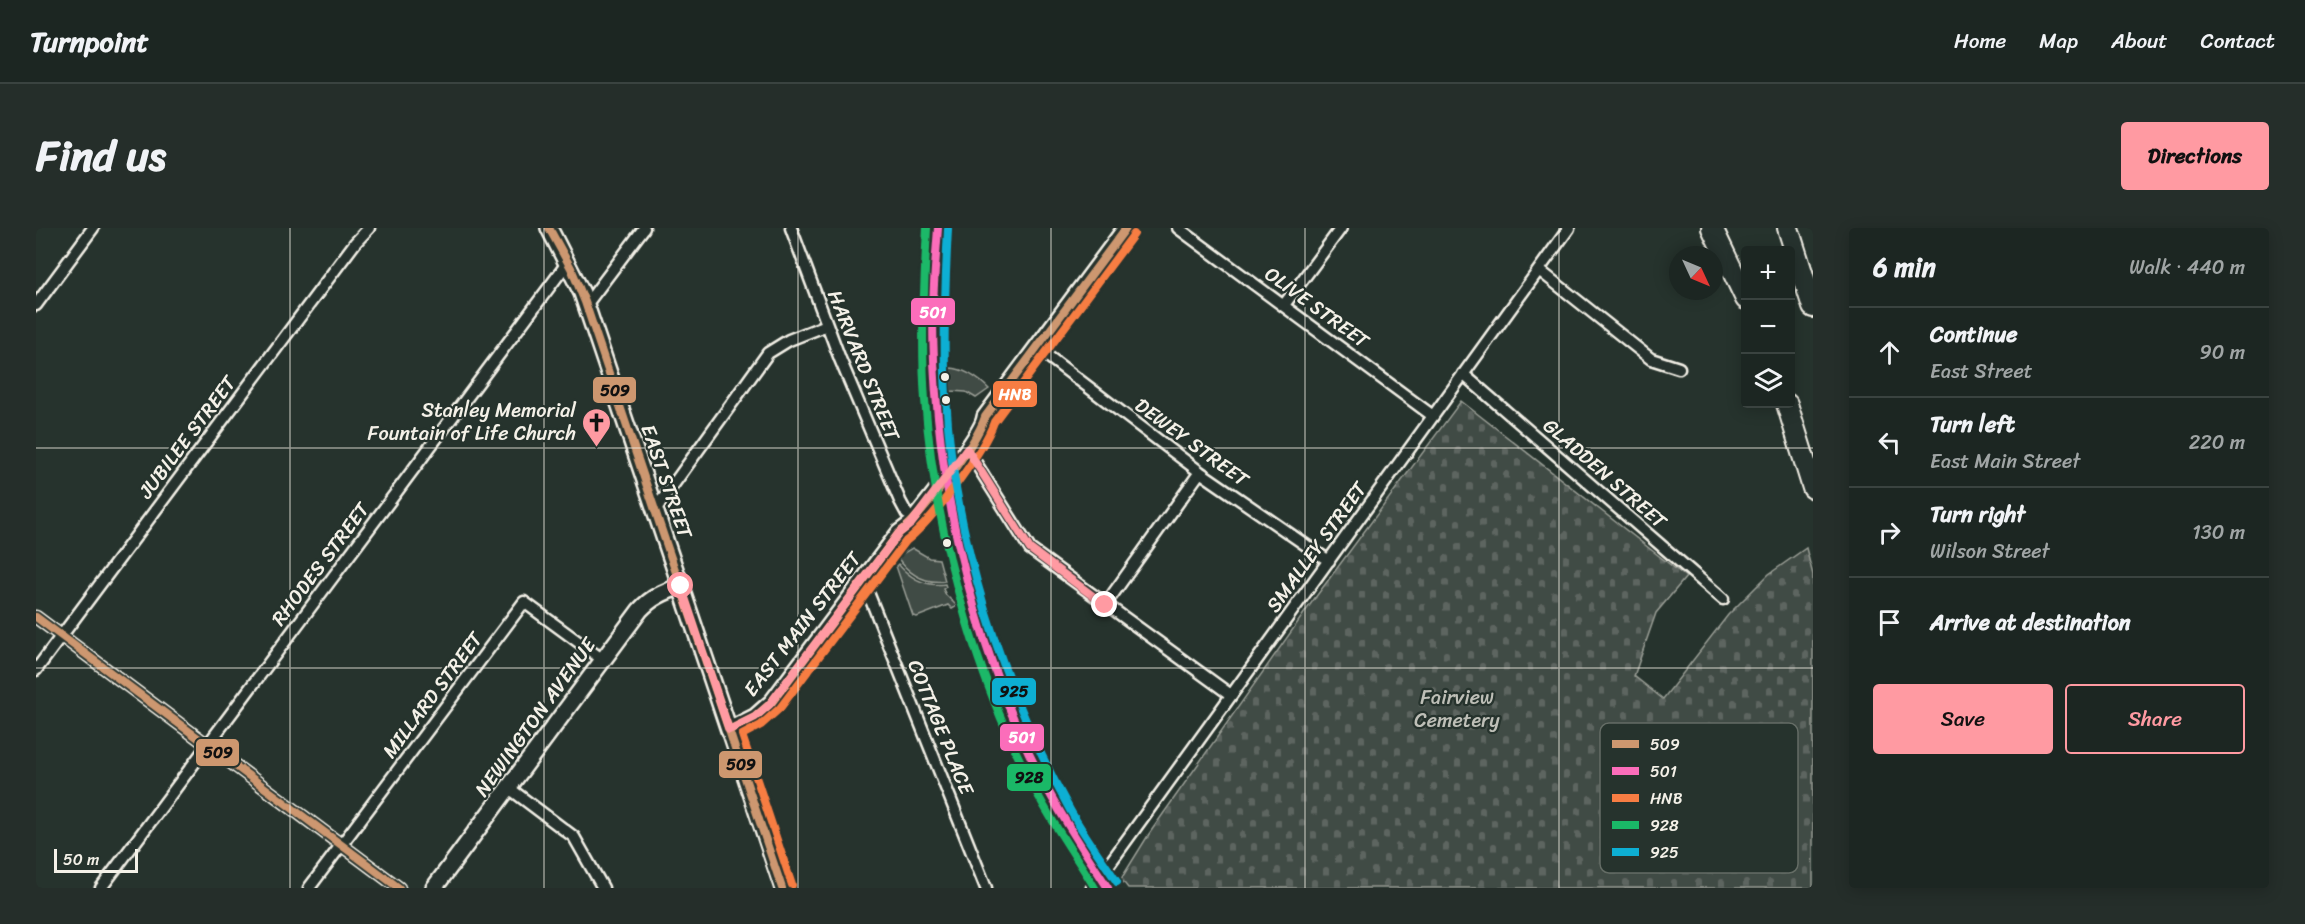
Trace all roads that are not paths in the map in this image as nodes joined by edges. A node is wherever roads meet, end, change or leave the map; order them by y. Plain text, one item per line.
1 (93, 228) edge
2 (369, 228) edge
3 (549, 228) edge
4 (644, 228) edge
5 (791, 228) edge
6 (1125, 228) edge
7 (1178, 228) edge
8 (1341, 228) edge
9 (1569, 228) edge
10 (1712, 228) edge
11 (1791, 233) edge
12 (568, 262) junction
13 (1539, 270) junction
14 (1741, 289) edge
15 (36, 305) edge
16 (586, 305) junction
17 (1284, 305) junction
18 (1813, 307) edge
19 (827, 325) junction
20 (1036, 348) junction
21 (1679, 368) dead end
22 (1463, 374) junction
23 (1788, 408) edge
24 (1433, 416) junction
25 (985, 417) junction
26 (967, 449) junction
27 (1200, 472) junction
28 (1813, 488) edge
29 (655, 510) junction
30 (907, 514) junction
31 (899, 533) junction
32 (1329, 561) junction
33 (863, 580) junction
34 (681, 586) junction
35 (1723, 598) dead end
36 (1105, 605) junction
37 (36, 617) edge
38 (61, 636) junction
39 (603, 660) junction
40 (36, 670) edge
41 (1231, 695) junction
42 (729, 730) junction
43 (207, 746) junction
44 (509, 788) junction
45 (342, 845) junction
46 (101, 888) edge
47 (309, 888) edge
48 (399, 888) edge
49 (434, 888) edge
50 (603, 888) edge
51 (782, 888) edge
52 (986, 888) edge
53 (1092, 888) edge

1 - 15 street
2 - 38 street, JUBILEE STREET
3 - 12 main road, EAST STREET
4 - 16 street
5 - 19 street, HARVARD STREET
6 - 20 main road, EAST MAIN STREET
7 - 17 street, OLIVE STREET
8 - 17 street
9 - 13 street, SMALLEY STREET
10 - 14 highway
11 - 18 highway
12 - 16 main road, EAST STREET
12 - 43 street, RHODES STREET
13 - 21 street
13 - 22 street, SMALLEY STREET
16 - 29 main road, EAST STREET
17 - 24 street, OLIVE STREET
19 - 29 street
19 - 30 street, HARVARD STREET
20 - 25 main road, EAST MAIN STREET
20 - 27 street, DEWEY STREET
22 - 24 street, SMALLEY STREET
22 - 35 street, GLADDEN STREET
23 - 28 highway
24 - 32 street, SMALLEY STREET
25 - 26 main road, EAST MAIN STREET
25 - 30 main road, EAST MAIN STREET
26 - 31 main road, EAST MAIN STREET
26 - 36 street
27 - 32 street, DEWEY STREET
27 - 36 street
29 - 34 main road, EAST STREET
30 - 31 main road, EAST MAIN STREET
31 - 33 main road, EAST MAIN STREET
32 - 41 street, SMALLEY STREET
33 - 42 main road, EAST MAIN STREET
33 - 52 street, COTTAGE PLACE
34 - 39 main road, NEWINGTON AVENUE
34 - 42 main road, EAST STREET
36 - 41 street
37 - 38 street
38 - 40 street, JUBILEE STREET
38 - 43 street
39 - 44 main road, NEWINGTON AVENUE
39 - 45 street, MILLARD STREET
41 - 53 street, SMALLEY STREET
42 - 51 street, EAST STREET
43 - 45 street
43 - 46 street, RHODES STREET
44 - 49 main road, NEWINGTON AVENUE
44 - 50 street
45 - 47 street, MILLARD STREET
45 - 48 street

